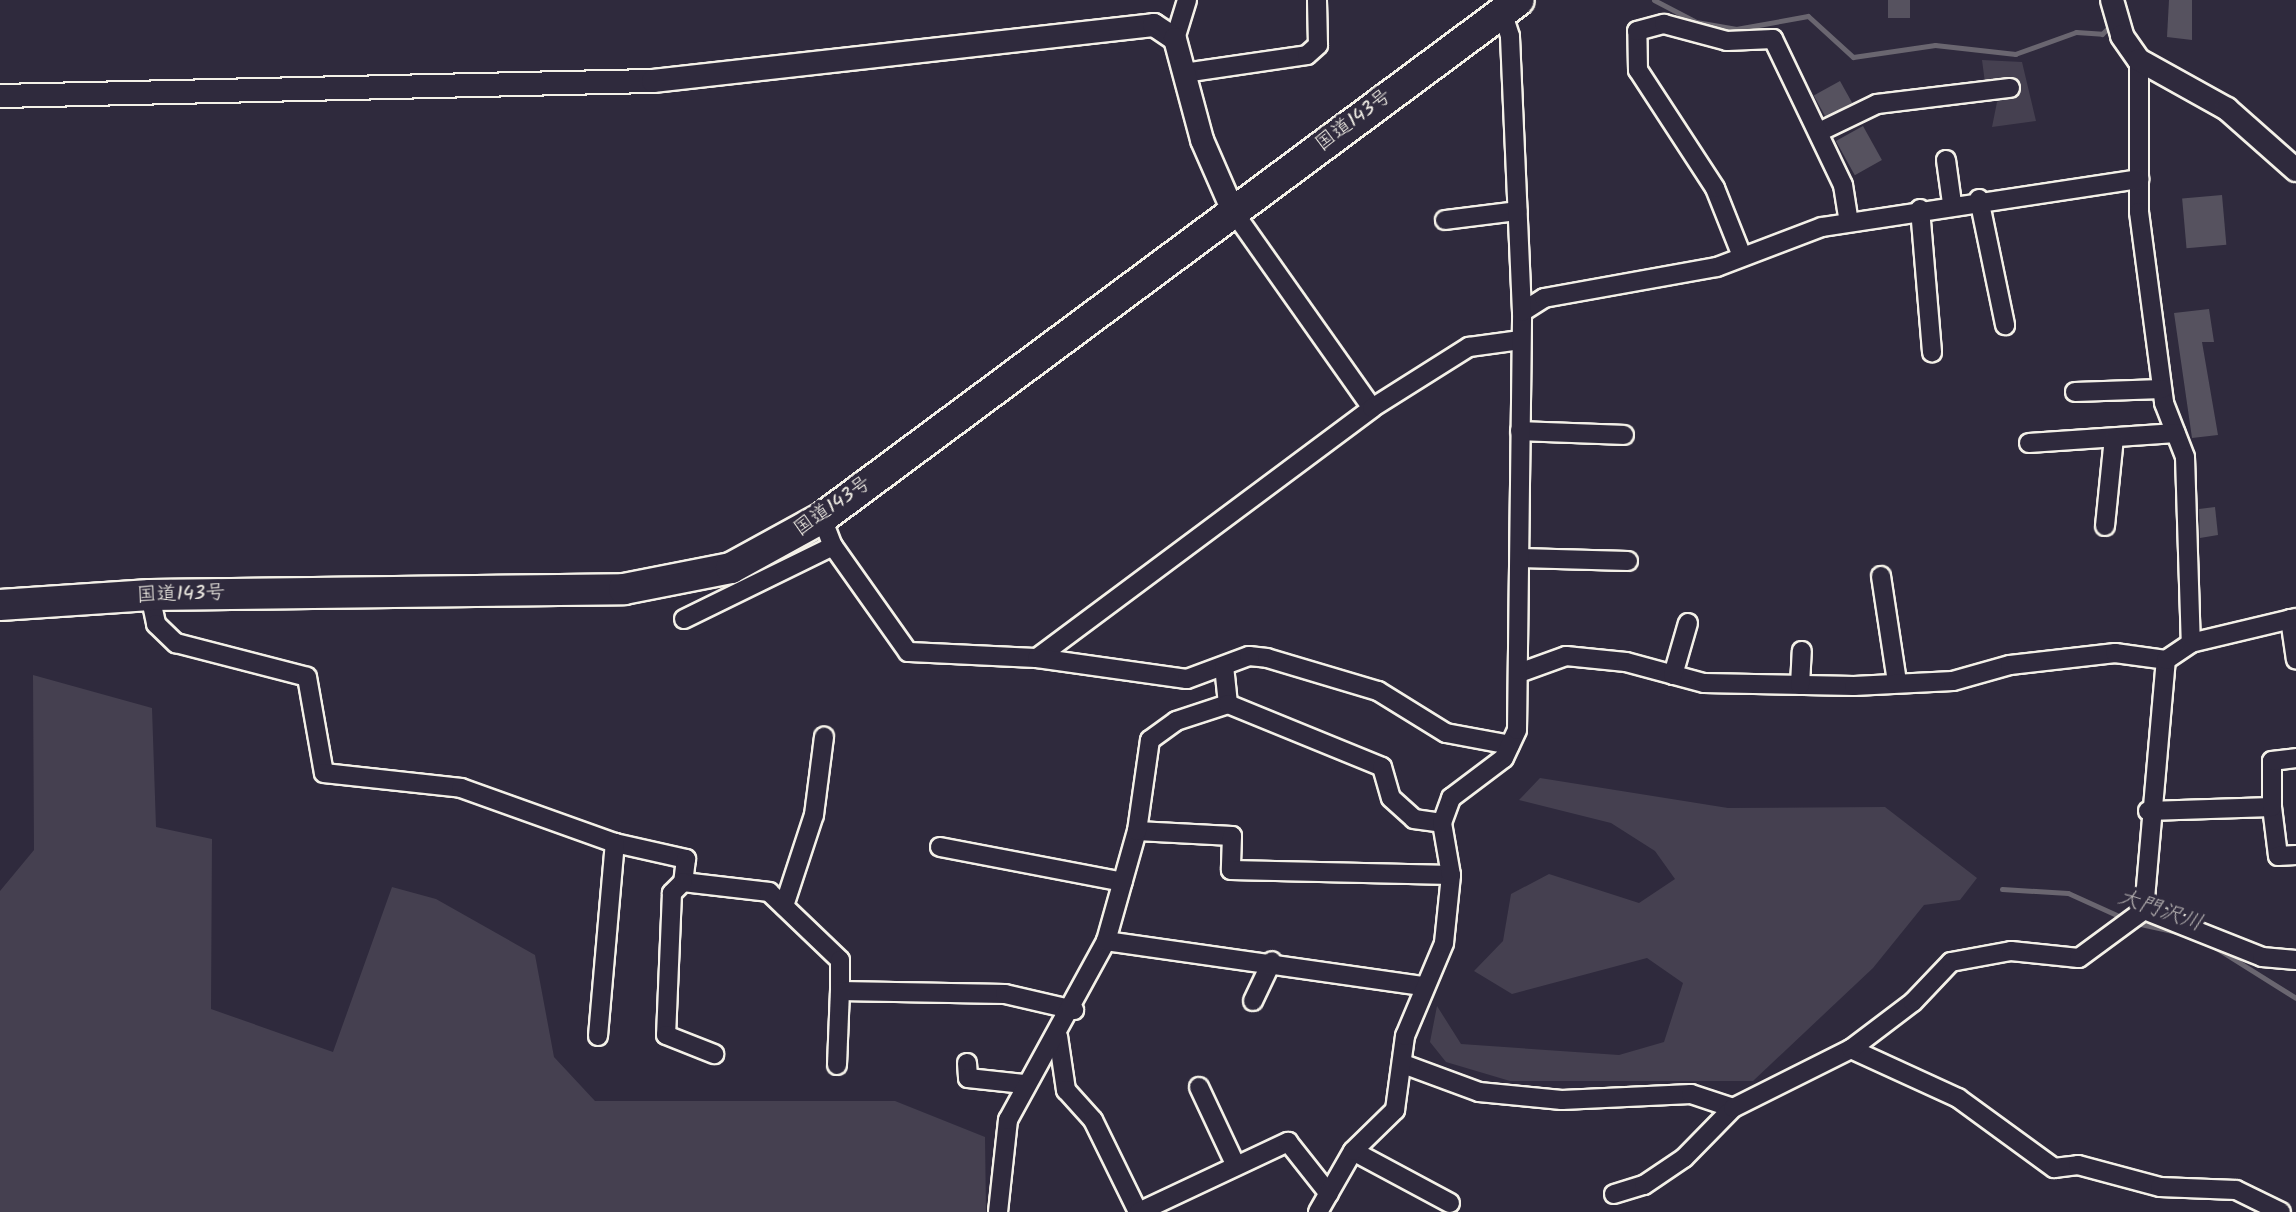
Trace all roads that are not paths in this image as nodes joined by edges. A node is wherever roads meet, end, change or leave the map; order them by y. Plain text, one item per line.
1 (1187, 0) edge
2 (1317, 0) edge
3 (2112, 0) edge
4 (1511, 6) edge
5 (1175, 39) junction
6 (2139, 60) junction
7 (1184, 73) junction
8 (2010, 88) dead end
9 (0, 96) edge
10 (1819, 132) junction
11 (1946, 160) dead end
12 (2296, 170) edge
13 (2139, 179) junction
14 (1979, 199) junction
15 (1952, 203) junction
16 (1920, 209) junction
17 (1233, 211) junction
18 (1517, 211) junction
19 (1445, 220) dead end
20 (1849, 222) junction
21 (1742, 256) junction
22 (1522, 312) junction
23 (2005, 325) dead end
24 (1521, 340) junction
25 (1932, 352) dead end
26 (2162, 389) junction
27 (2075, 392) dead end
28 (1372, 408) junction
29 (1520, 431) junction
30 (2176, 433) junction
31 (1624, 435) dead end
32 (2114, 438) junction
33 (2029, 443) dead end
34 (2105, 526) dead end
35 (828, 532) junction
36 (1520, 558) junction
37 (1628, 561) dead end
38 (1881, 576) dead end
39 (150, 595) junction
40 (0, 605) edge
41 (684, 619) dead end
42 (2293, 619) edge
43 (1688, 623) dead end
44 (2191, 643) junction
45 (1802, 651) dead end
46 (1037, 658) junction
47 (2166, 660) junction
48 (2296, 660) edge
49 (1224, 666) junction
50 (1519, 673) junction
51 (1673, 675) junction
52 (1897, 682) junction
53 (1800, 685) junction
54 (1228, 704) junction
55 (824, 737) dead end
56 (1510, 745) junction
57 (2296, 758) edge
58 (2272, 807) junction
59 (2148, 811) junction
60 (1442, 823) junction
61 (1137, 831) junction
62 (615, 843) junction
63 (940, 847) dead end
64 (2296, 855) edge
65 (1451, 875) junction
66 (683, 882) junction
67 (1123, 882) junction
68 (784, 906) junction
69 (2144, 910) junction
70 (1106, 941) junction
71 (2296, 960) edge
72 (1272, 961) junction
73 (1424, 986) junction
74 (840, 991) junction
75 (1253, 1001) dead end
76 (1074, 1010) junction
77 (598, 1036) dead end
78 (1058, 1036) junction
79 (1851, 1049) junction
80 (714, 1054) dead end
81 (967, 1063) dead end
82 (837, 1065) dead end
83 (1406, 1065) junction
84 (1024, 1084) junction
85 (1199, 1087) dead end
86 (1733, 1108) junction
87 (1353, 1151) junction
88 (1236, 1166) junction
89 (1329, 1194) junction
90 (1614, 1194) dead end
91 (1450, 1203) dead end
92 (998, 1212) edge
93 (1138, 1212) edge
94 (1318, 1212) edge
95 (2281, 1212) edge

1 - 5 street
2 - 7 street
3 - 6 street
4 - 17 highway, 国道143号
4 - 18 street
5 - 7 street
5 - 9 street
6 - 12 street
6 - 13 street
7 - 17 street
8 - 10 street
10 - 20 street
10 - 21 street
11 - 15 street
13 - 14 street
13 - 26 street
14 - 15 street
14 - 23 street
15 - 16 street
16 - 20 street
16 - 25 street
17 - 28 street
17 - 35 highway, 国道143号
18 - 19 street
18 - 22 street
20 - 21 street
21 - 22 street
22 - 24 street
24 - 28 street
24 - 29 street
26 - 27 street
26 - 30 street
28 - 46 street
29 - 31 street
29 - 36 street
30 - 32 street
30 - 44 street
32 - 33 street
32 - 34 street
35 - 39 highway, 国道143号
35 - 41 street
35 - 46 street
36 - 37 street
36 - 50 street
38 - 52 street
39 - 40 highway, 国道143号
39 - 62 street
42 - 44 street
42 - 48 street
43 - 51 street
44 - 47 street
45 - 53 street
46 - 49 street
47 - 52 street
47 - 59 street
49 - 54 street
49 - 56 street
50 - 51 street
50 - 56 street
51 - 53 street
52 - 53 street
54 - 60 street
54 - 61 street
55 - 68 street
56 - 60 street
57 - 58 street
58 - 59 street
58 - 64 street
59 - 69 street
60 - 65 street
61 - 65 street
61 - 67 street
62 - 66 street
62 - 77 street
63 - 67 street
65 - 73 street
66 - 68 street
66 - 80 street
67 - 70 street
68 - 74 street
69 - 71 street
69 - 79 street
70 - 72 street
70 - 76 street
72 - 73 street
72 - 75 street
73 - 83 street
74 - 76 street
74 - 82 street
76 - 78 street
78 - 84 street
78 - 93 street
79 - 86 street
79 - 95 street
81 - 84 street
83 - 86 street
83 - 87 street
84 - 92 street
85 - 88 street
86 - 90 street
87 - 89 street
87 - 91 street
88 - 89 street
88 - 93 street
89 - 94 street

